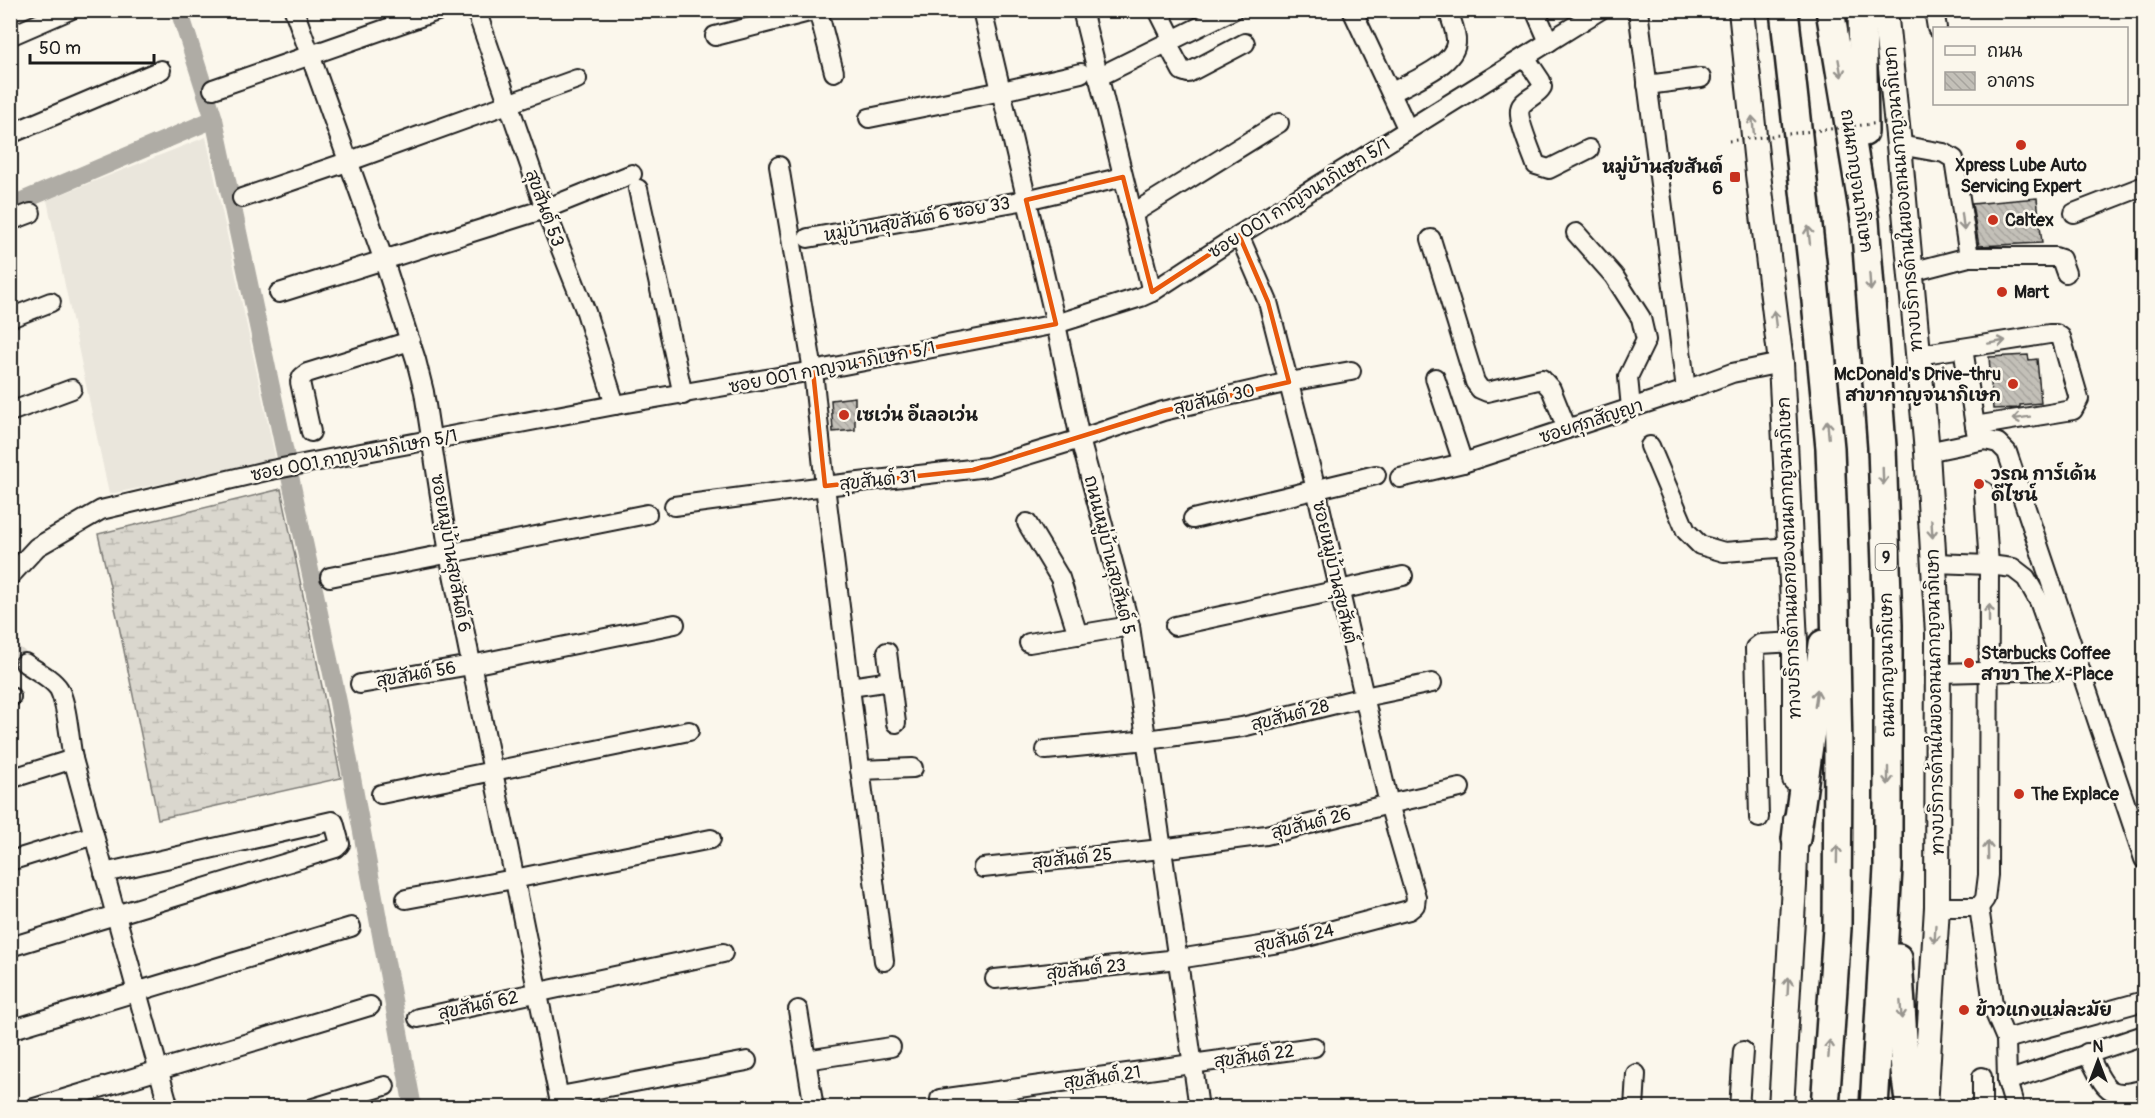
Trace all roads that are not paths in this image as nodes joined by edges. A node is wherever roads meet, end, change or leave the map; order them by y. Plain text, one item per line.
1 (70, 10) edge
2 (294, 10) edge
3 (440, 10) edge
4 (476, 10) edge
5 (818, 10) edge
6 (982, 10) edge
7 (1082, 10) edge
8 (1158, 10) edge
9 (1233, 10) edge
10 (1352, 10) edge
11 (1448, 10) edge
12 (1535, 10) edge
13 (1600, 10) edge
14 (1638, 10) edge
15 (1741, 10) edge
16 (1784, 10) edge
17 (1830, 10) edge
18 (1863, 10) edge
19 (1885, 10) edge
20 (1934, 10) edge
21 (1937, 27) edge
22 (10, 36) edge
23 (715, 36) dead end
24 (1170, 41) junction
25 (1549, 42) junction
26 (1245, 43) dead end
27 (310, 54) junction
28 (1525, 57) junction
29 (160, 70) dead end
30 (834, 72) dead end
31 (1089, 75) junction
32 (1701, 78) dead end
33 (577, 79) dead end
34 (1647, 85) junction
35 (213, 89) dead end
36 (1002, 91) junction
37 (1390, 93) junction
38 (508, 104) junction
39 (869, 118) dead end
40 (1279, 123) dead end
41 (1408, 130) junction
42 (10, 134) edge
43 (1899, 145) junction
44 (1589, 149) dead end
45 (347, 162) junction
46 (779, 166) dead end
47 (1123, 177) junction
48 (2145, 186) edge
49 (242, 198) dead end
50 (1026, 200) junction
51 (545, 209) junction
52 (31, 213) dead end
53 (2074, 213) dead end
54 (1132, 214) junction
55 (10, 221) edge
56 (1865, 221) junction
57 (1576, 233) dead end
58 (1239, 235) junction
59 (808, 238) dead end
60 (1431, 239) dead end
61 (1969, 257) junction
62 (384, 261) junction
63 (1911, 272) junction
64 (2066, 273) dead end
65 (1152, 292) junction
66 (279, 293) dead end
67 (51, 302) dead end
68 (10, 318) edge
69 (1056, 324) junction
70 (410, 341) junction
71 (1963, 348) junction
72 (1918, 355) junction
73 (1781, 363) junction
74 (813, 371) junction
75 (1351, 371) dead end
76 (1435, 378) dead end
77 (1289, 382) junction
78 (72, 388) dead end
79 (1686, 390) junction
80 (683, 395) junction
81 (615, 405) junction
82 (1631, 408) junction
83 (10, 412) edge
84 (1567, 429) junction
85 (311, 432) dead end
86 (1976, 434) junction
87 (1080, 439) junction
88 (431, 440) junction
89 (1650, 446) dead end
90 (1927, 452) junction
91 (1463, 463) junction
92 (1376, 475) dead end
93 (1400, 478) dead end
94 (825, 486) junction
95 (1316, 489) junction
96 (1984, 491) dead end
97 (674, 507) dead end
98 (647, 514) dead end
99 (1193, 519) dead end
100 (1027, 523) dead end
101 (1791, 547) junction
102 (449, 554) junction
103 (1834, 554) junction
104 (1934, 563) junction
105 (1989, 564) junction
106 (10, 576) edge
107 (1403, 576) dead end
108 (330, 577) dead end
109 (1339, 591) junction
110 (675, 624) dead end
111 (1130, 626) junction
112 (1175, 626) dead end
113 (1078, 635) junction
114 (1795, 642) junction
115 (1029, 643) dead end
116 (887, 652) dead end
117 (25, 663) tunnel mouth
118 (471, 664) junction
119 (1989, 672) junction
120 (1938, 673) junction
121 (891, 681) junction
122 (1432, 683) dead end
123 (360, 684) dead end
124 (850, 687) junction
125 (1364, 697) junction
126 (896, 723) dead end
127 (689, 731) dead end
128 (1147, 740) junction
129 (1046, 750) dead end
130 (73, 759) junction
131 (914, 768) dead end
132 (860, 770) junction
133 (493, 771) junction
134 (10, 779) edge
135 (1461, 788) dead end
136 (381, 794) dead end
137 (1389, 804) junction
138 (1759, 818) dead end
139 (94, 835) junction
140 (711, 839) dead end
141 (1796, 839) junction
142 (1161, 849) junction
143 (2145, 859) edge
144 (10, 861) edge
145 (983, 868) dead end
146 (1888, 868) junction
147 (104, 873) junction
148 (514, 879) junction
149 (406, 898) dead end
150 (1937, 907) junction
151 (1979, 907) junction
152 (1409, 910) joint
153 (116, 915) junction
154 (351, 927) dead end
155 (10, 947) edge
156 (723, 953) dead end
157 (1178, 959) junction
158 (884, 961) dead end
159 (995, 979) dead end
160 (137, 991) junction
161 (537, 993) junction
162 (2145, 1000) edge
163 (370, 1006) dead end
164 (798, 1010) dead end
165 (418, 1018) dead end
166 (10, 1030) edge
167 (2145, 1035) edge
168 (2007, 1039) junction
169 (891, 1047) dead end
170 (1314, 1047) dead end
171 (1743, 1051) dead end
172 (2087, 1053) junction
173 (806, 1060) junction
174 (747, 1061) dead end
175 (1194, 1065) junction
176 (159, 1070) junction
177 (1636, 1074) dead end
178 (1982, 1077) dead end
179 (2007, 1082) junction
180 (385, 1086) dead end
181 (2145, 1089) edge
182 (940, 1100) dead end
183 (561, 1102) edge
184 (34, 1107) edge
185 (169, 1107) edge
186 (313, 1107) edge
187 (814, 1107) edge
188 (1199, 1107) edge
189 (1634, 1107) edge
190 (1739, 1107) edge
191 (1781, 1107) edge
192 (1825, 1107) edge
193 (1874, 1107) edge
194 (1910, 1107) edge
195 (1925, 1107) edge
196 (1982, 1107) edge
197 (2015, 1107) edge

1 - 22 street
2 - 27 street, ซอยหมู่บ้านสุขสันต์ 6
3 - 27 street
4 - 38 street, สุขสันต์ 53
5 - 23 street
5 - 30 street
6 - 36 street, ถนนหมู่บ้านสุขสันต์ 5
7 - 31 street
8 - 24 street
9 - 24 street
10 - 37 street
11 - 37 street
12 - 25 street
13 - 25 street, ซอย 001 กาญจนาภิเษก 5/1
14 - 34 street
73 -> 15 main road, ทางบริการด้านนอกของถนนกาญจนาภิเษก
103 -> 16 highway
17 -> 56 highway, ถนนกาญจนาภิเษก / 9
18 - 56 highway
19 - 43 main road, ทางบริการด้านในของถนนกาญจนาภิเษก
20 - 21 street
24 - 26 street
24 - 31 street
25 - 28 street, ซอย 001 กาญจนาภิเษก 5/1
27 - 35 street
27 - 45 street, ซอยหมู่บ้านสุขสันต์ 6
28 - 41 street, ซอย 001 กาญจนาภิเษก 5/1
28 - 44 street
29 - 42 street
31 - 36 street
31 - 47 street
32 - 34 street
33 - 38 street
34 - 79 street
36 - 39 street
36 - 50 street, ถนนหมู่บ้านสุขสันต์ 5
37 - 41 street
38 - 45 street
38 - 51 street, สุขสันต์ 53
40 - 54 street
41 - 58 street, ซอย 001 กาญจนาภิเษก 5/1
43 -> 61 street
43 - 63 main road, ทางบริการด้านในของถนนกาญจนาภิเษก
45 - 49 street
45 - 62 street, ซอยหมู่บ้านสุขสันต์ 6
46 - 74 street
47 - 50 street, หมู่บ้านสุขสันต์ 6 ซอย 33
47 - 54 street
48 - 53 street
50 - 59 street, หมู่บ้านสุขสันต์ 6 ซอย 33
50 - 69 street, ถนนหมู่บ้านสุขสันต์ 5
51 - 62 street
51 - 80 street
51 - 81 street, สุขสันต์ 53
52 - 55 street
54 - 65 street
56 -> 146 highway, ถนนกาญจนาภิเษก / 9
57 - 82 street
58 - 65 street, ซอย 001 กาญจนาภิเษก 5/1
58 - 77 street, ซอยหมู่บ้านสุขสันต์
60 - 84 street
61 - 63 street
61 - 64 street
62 - 66 street
62 - 70 street, ซอยหมู่บ้านสุขสันต์ 6
63 - 72 main road, ทางบริการด้านในของถนนกาญจนาภิเษก
65 - 69 street, ซอย 001 กาญจนาภิเษก 5/1
67 - 68 street
69 - 74 street, ซอย 001 กาญจนาภิเษก 5/1
69 - 87 street, ถนนหมู่บ้านสุขสันต์ 5
70 - 85 street
70 - 88 street, ซอยหมู่บ้านสุขสันต์ 6
71 - 72 street
71 - 86 street
71 -> 86 street
72 - 90 main road, ทางบริการด้านในของถนนกาญจนาภิเษก
73 - 79 street, ซอยศุภสัญญา
73 - 101 main road, ทางบริการด้านนอกของถนนกาญจนาภิเษก
74 - 80 street, ซอย 001 กาญจนาภิเษก 5/1
74 - 94 street
75 - 77 street, สุขสันต์ 30
76 - 91 street
77 - 87 street, สุขสันต์ 30
77 - 95 street, ซอยหมู่บ้านสุขสันต์
78 - 83 street
79 - 82 street, ซอยศุภสัญญา
80 - 81 street, ซอย 001 กาญจนาภิเษก 5/1
81 - 88 street, ซอย 001 กาญจนาภิเษก 5/1
82 - 84 street, ซอยศุภสัญญา
84 - 91 street, ซอยศุภสัญญา
86 - 90 street
86 - 143 street
87 - 94 street, สุขสันต์ 31
87 - 111 street, ถนนหมู่บ้านสุขสันต์ 5
88 - 102 street, ซอยหมู่บ้านสุขสันต์ 6
88 - 106 street, ซอย 001 กาญจนาภิเษก 5/1
89 - 101 street
90 -> 104 main road, ทางบริการด้านในของถนนกาญจนาภิเษก
91 - 93 street, ซอยศุภสัญญา
92 - 95 street
94 - 97 street, สุขสันต์ 31
94 - 124 street
95 - 99 street
95 - 109 street, ซอยหมู่บ้านสุขสันต์
96 - 105 street
98 - 102 street
100 - 113 street
101 - 114 main road, ทางบริการด้านนอกของถนนกาญจนาภิเษก
102 - 108 street
102 - 118 street, ซอยหมู่บ้านสุขสันต์ 6
141 -> 103 highway
192 -> 103 highway
104 - 105 street
104 - 120 main road, ทางบริการด้านในของถนนกาญจนาภิเษก
119 -> 105 street
105 - 119 street
107 - 109 street
109 - 112 street
109 - 125 street, ซอยหมู่บ้านสุขสันต์
110 - 118 street, สุขสันต์ 56
111 - 113 street
111 - 128 street, ถนนหมู่บ้านสุขสันต์ 5
113 - 115 street
114 - 138 street
114 - 141 main road, ทางบริการด้านนอกของถนนกาญจนาภิเษก
116 - 121 street
117 - 130 street
118 - 123 street, สุขสันต์ 56
118 - 133 street, ซอยหมู่บ้านสุขสันต์ 6
119 - 120 street
151 -> 119 street
120 - 150 main road, ทางบริการด้านในของถนนกาญจนาภิเษก
121 - 124 street
121 - 126 street
122 - 125 street, สุขสันต์ 28
124 - 132 street
125 - 128 street, สุขสันต์ 28
125 - 137 street, ซอยหมู่บ้านสุขสันต์
127 - 133 street
128 - 129 street, สุขสันต์ 28
128 - 142 street, ถนนหมู่บ้านสุขสันต์ 5
130 - 134 street
130 - 139 street
131 - 132 street
132 - 158 street
133 - 136 street
133 - 148 street, ซอยหมู่บ้านสุขสันต์ 6
135 - 137 street, สุขสันต์ 26
137 - 142 street, สุขสันต์ 26
137 - 152 street, ซอยหมู่บ้านสุขสันต์
139 - 144 street
139 - 147 street
140 - 148 street
191 -> 141 main road, ทางบริการด้านนอกของถนนกาญจนาภิเษก
142 - 145 street, สุขสันต์ 25
142 - 157 street, ถนนหมู่บ้านสุขสันต์ 5
146 - 193 highway, ถนนกาญจนาภิเษก / 9
146 -> 194 highway
147 - 153 street
147 - 153 street
148 - 149 street
148 - 161 street, ซอยหมู่บ้านสุขสันต์ 6
150 - 151 street
150 -> 195 main road, ทางบริการด้านในของถนนกาญจนาภิเษก
151 - 168 street
152 - 157 street, สุขสันต์ 24
153 - 155 street
153 - 160 street
154 - 160 street
156 - 161 street, สุขสันต์ 62
157 - 159 street, สุขสันต์ 23
157 - 175 street, ถนนหมู่บ้านสุขสันต์ 5
160 - 166 street
160 - 176 street
161 - 165 street, สุขสันต์ 62
161 - 183 street, ซอยหมู่บ้านสุขสันต์ 6
162 - 168 street
163 - 176 street
164 - 173 street
167 - 172 street
168 - 179 street
169 - 173 street
170 - 175 street, สุขสันต์ 22
171 - 190 street
172 - 179 street
172 - 181 street
173 - 187 street
174 - 183 street
175 - 182 street, สุขสันต์ 21
175 - 188 street, ถนนหมู่บ้านสุขสันต์ 5
176 - 184 street
176 - 185 street
177 - 189 street
178 - 196 street
179 - 197 street
180 - 186 street

